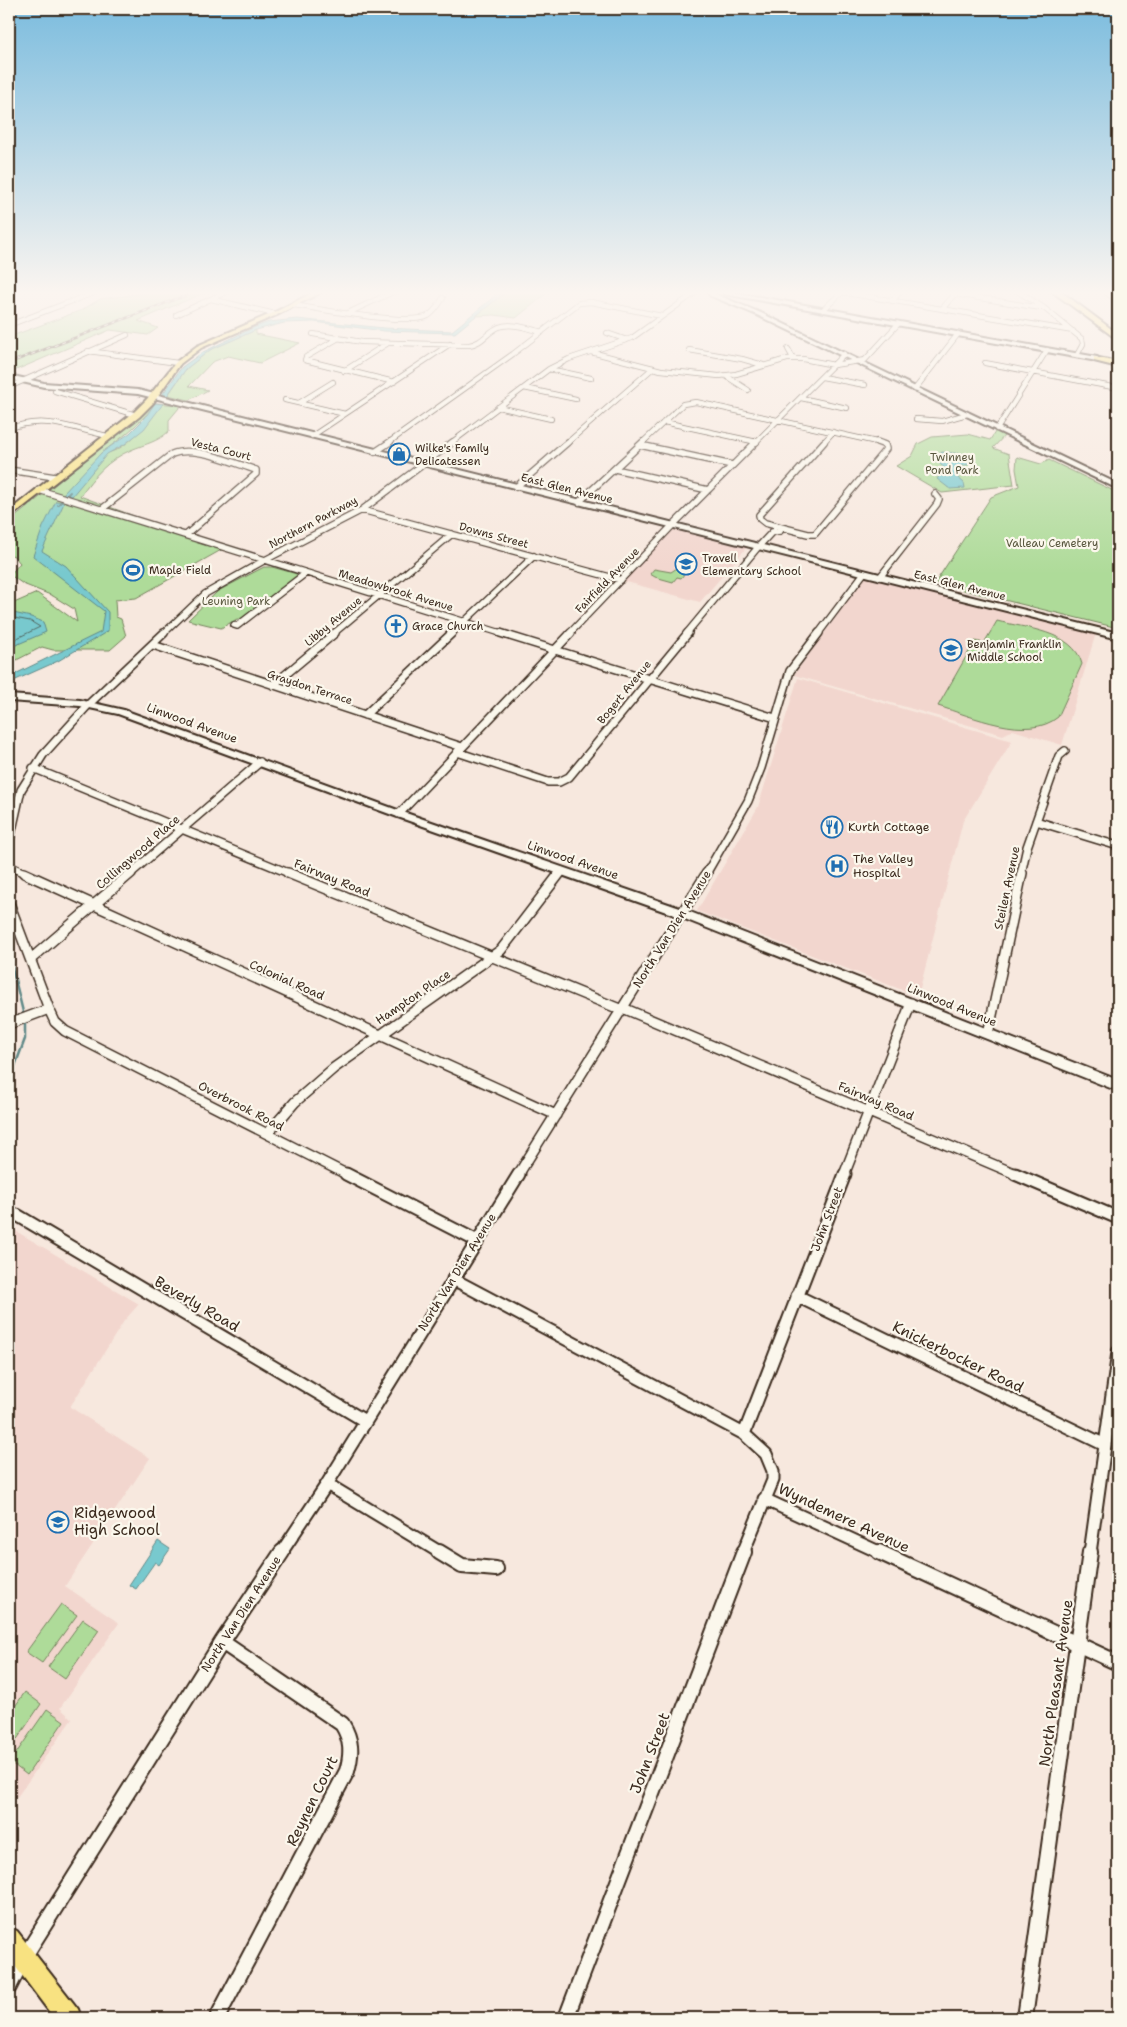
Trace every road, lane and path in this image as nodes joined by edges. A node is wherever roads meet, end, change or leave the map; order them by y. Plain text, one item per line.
1 (49, 385) edge
2 (164, 385) edge
3 (329, 385) edge
4 (390, 385) edge
5 (469, 385) edge
6 (528, 385) edge
7 (634, 385) edge
8 (740, 385) edge
9 (814, 385) edge
10 (906, 385) edge
11 (918, 385) edge
12 (1026, 385) edge
13 (1100, 385) edge
14 (524, 388) junction
15 (1118, 388) edge
16 (915, 389) junction
17 (748, 390) dead end
18 (55, 391) dead end
19 (156, 397) junction
20 (801, 398) junction
21 (576, 399) dead end
22 (285, 400) dead end
23 (299, 403) junction
24 (498, 408) junction
25 (847, 408) dead end
26 (345, 414) junction
27 (967, 414) junction
28 (136, 415) junction
29 (551, 419) dead end
30 (916, 419) dead end
31 (779, 420) junction
32 (664, 422) junction
33 (9, 429) edge
34 (997, 429) junction
35 (833, 432) junction
36 (108, 436) junction
37 (312, 436) junction
38 (756, 442) junction
39 (640, 445) junction
40 (375, 452) junction
41 (424, 464) junction
42 (732, 465) junction
43 (615, 469) junction
44 (9, 470) edge
45 (55, 477) junction
46 (516, 487) junction
47 (1118, 487) edge
48 (39, 490) junction
49 (708, 490) junction
50 (935, 494) dead end
51 (579, 502) junction
52 (102, 509) junction
53 (362, 510) junction
54 (9, 515) edge
55 (672, 525) junction
56 (772, 525) junction
57 (783, 528) junction
58 (772, 532) junction
59 (452, 534) junction
60 (186, 536) junction
61 (759, 546) junction
62 (534, 556) junction
63 (265, 560) junction
64 (306, 573) junction
65 (864, 573) junction
66 (880, 577) junction
67 (621, 580) junction
68 (379, 596) junction
69 (464, 622) junction
70 (234, 625) dead end
71 (1118, 636) edge
72 (153, 645) junction
73 (554, 650) junction
74 (649, 679) junction
75 (273, 685) junction
76 (9, 698) edge
77 (90, 703) junction
78 (365, 715) junction
79 (775, 718) junction
80 (460, 750) junction
81 (1065, 751) dead end
82 (260, 762) junction
83 (33, 768) junction
84 (399, 814) junction
85 (1036, 821) junction
86 (181, 829) junction
87 (9, 844) edge
88 (1118, 846) edge
89 (9, 866) edge
90 (561, 871) junction
91 (9, 903) edge
92 (93, 906) junction
93 (683, 914) junction
94 (492, 957) junction
95 (31, 960) junction
96 (911, 1004) junction
97 (49, 1009) junction
98 (623, 1009) junction
99 (10, 1023) edge
100 (988, 1034) junction
101 (380, 1035) junction
102 (1118, 1086) edge
103 (869, 1111) junction
104 (556, 1115) junction
105 (268, 1133) junction
106 (10, 1216) edge
107 (1118, 1218) edge
108 (477, 1240) junction
109 (453, 1279) junction
110 (797, 1296) junction
111 (1118, 1359) edge
112 (365, 1421) junction
113 (744, 1434) junction
114 (1105, 1445) junction
115 (327, 1484) junction
116 (764, 1499) junction
117 (496, 1569) dead end
118 (222, 1642) junction
119 (1078, 1644) junction
120 (1118, 1663) edge
121 (9, 1939) edge
122 (24, 1959) junction
123 (9, 1987) edge
124 (1027, 2017) edge
125 (69, 2018) edge
126 (217, 2018) edge
127 (566, 2018) edge

1 - 19 street, East Glen Avenue
2 - 19 main road
3 - 23 street
4 - 26 street
5 - 40 street
6 - 14 street, Northern Parkway
7 - 46 street
8 - 17 street
9 - 20 street, Fairfield Avenue
10 - 16 street
11 - 16 street
12 - 34 street
13 - 15 street
14 - 21 street
14 - 24 street, Northern Parkway
16 - 27 street
18 - 28 street
19 - 28 main road
19 - 37 street, East Glen Avenue
20 - 25 street
20 - 31 street, Fairfield Avenue
22 - 23 street
23 - 26 street
24 - 29 street
24 - 41 street, Northern Parkway
26 - 37 street
27 - 30 street
27 - 34 street
28 - 36 main road
31 - 32 street
31 - 35 street
31 - 38 street, Fairfield Avenue
32 - 38 street
32 - 39 street
33 - 36 street
34 - 47 street
35 - 56 street
35 - 57 street
36 - 45 main road
37 - 40 street, East Glen Avenue
38 - 42 street, Fairfield Avenue
39 - 42 street
39 - 43 street
40 - 41 street, East Glen Avenue
41 - 46 street, East Glen Avenue
41 - 53 street, Northern Parkway
42 - 49 street, Fairfield Avenue
43 - 49 street
43 - 51 street
44 - 45 street
45 - 48 main road
46 - 51 street, East Glen Avenue
48 - 52 street, Meadowbrook Avenue
48 - 54 main road
49 - 55 street, Fairfield Avenue
50 - 66 street
51 - 55 street, East Glen Avenue
52 - 60 street, Meadowbrook Avenue
52 - 60 street, Vesta Court
53 - 59 street, Downs Street
53 - 63 street, Northern Parkway
55 - 61 street, East Glen Avenue
55 - 67 street, Fairfield Avenue
56 - 57 street
56 - 58 street
57 - 58 street, Bogert Avenue
58 - 61 street, Bogert Avenue
59 - 62 street, Downs Street
59 - 68 street, Libby Avenue
60 - 63 street, Meadowbrook Avenue
61 - 65 street, East Glen Avenue
61 - 74 street, Bogert Avenue
62 - 67 street, Downs Street
62 - 69 street
63 - 64 street, Meadowbrook Avenue
63 - 72 street, Northern Parkway
64 - 68 street, Meadowbrook Avenue
64 - 70 street
65 - 66 street, East Glen Avenue
65 - 79 street, North Van Dien Avenue
66 - 71 street, East Glen Avenue
67 - 73 street, Fairfield Avenue
68 - 69 street, Meadowbrook Avenue
68 - 75 street, Libby Avenue
69 - 73 street, Meadowbrook Avenue
69 - 78 street
72 - 75 street, Graydon Terrace
72 - 77 street, Northern Parkway
73 - 74 street, Meadowbrook Avenue
73 - 80 street, Fairfield Avenue
74 - 79 street, Meadowbrook Avenue
74 - 80 street, Bogert Avenue
75 - 78 street, Graydon Terrace
76 - 77 street, Linwood Avenue
77 - 82 street, Linwood Avenue
77 - 83 street, Northern Parkway
78 - 80 street, Graydon Terrace
79 - 93 street, North Van Dien Avenue
80 - 84 street, Fairfield Avenue
81 - 85 street, Steilen Avenue
82 - 84 street, Linwood Avenue
82 - 86 street, Collingwood Place
83 - 86 street, Fairway Road
83 - 87 street, Northern Parkway
84 - 90 street, Linwood Avenue
85 - 88 street
85 - 100 street, Steilen Avenue
86 - 92 street, Collingwood Place
86 - 94 street, Fairway Road
89 - 92 street, Colonial Road
90 - 93 street, Linwood Avenue
90 - 94 street, Hampton Place
91 - 95 street
92 - 95 street, Collingwood Place
92 - 101 street, Colonial Road
93 - 96 street, Linwood Avenue
93 - 98 street, North Van Dien Avenue
94 - 98 street, Fairway Road
94 - 101 street, Hampton Place
95 - 97 street, Overbrook Road
96 - 100 street, Linwood Avenue
96 - 103 street, John Street
97 - 99 street
97 - 105 street, Overbrook Road
98 - 103 street, Fairway Road
98 - 104 street, North Van Dien Avenue
100 - 102 street, Linwood Avenue
101 - 104 street, Colonial Road
101 - 105 street, Hampton Place
103 - 107 street, Fairway Road
103 - 110 street, John Street
104 - 108 street, North Van Dien Avenue
105 - 108 street, Overbrook Road
106 - 112 street, Beverly Road
108 - 109 street, North Van Dien Avenue
109 - 112 street, North Van Dien Avenue
109 - 113 street, Wyndemere Avenue
110 - 113 street, John Street
110 - 114 street, Knickerbocker Road
111 - 114 street, North Pleasant Avenue
112 - 115 street, North Van Dien Avenue
113 - 116 street, Wyndemere Avenue
114 - 119 street, North Pleasant Avenue
115 - 117 street
115 - 118 street, North Van Dien Avenue
116 - 119 street, Wyndemere Avenue
116 - 127 street, John Street
118 - 122 street, North Van Dien Avenue
118 - 126 street, Reynen Court
119 - 120 street, Wyndemere Avenue
119 - 124 street, North Pleasant Avenue
121 - 122 main road
122 - 123 street
122 - 125 main road

